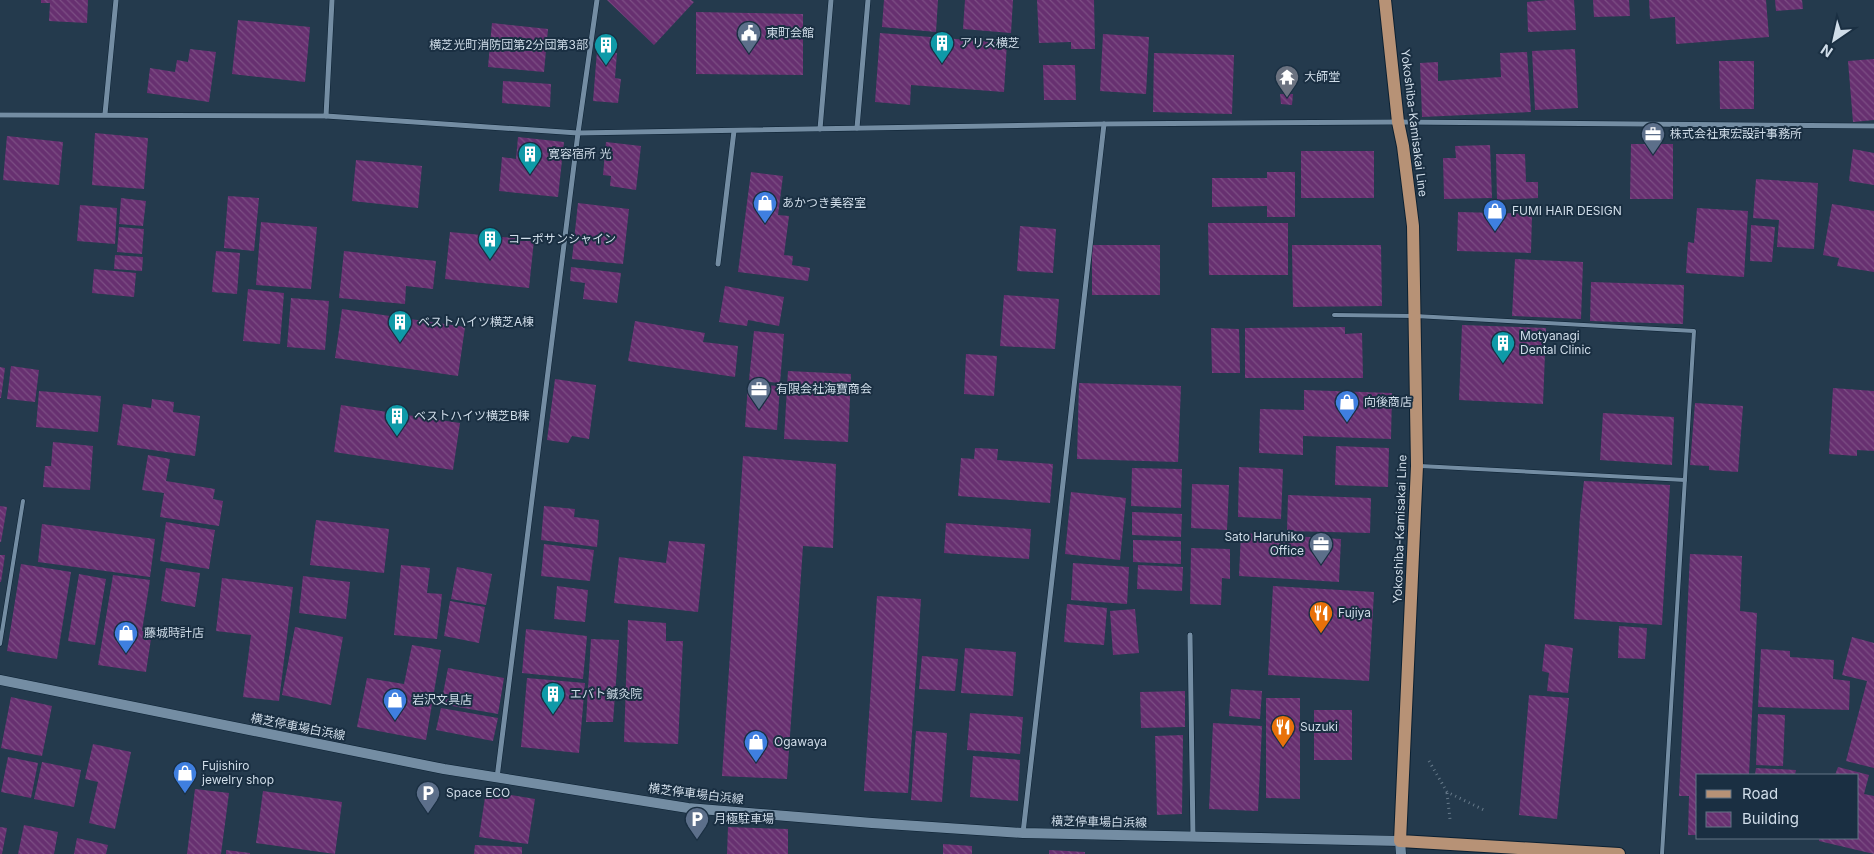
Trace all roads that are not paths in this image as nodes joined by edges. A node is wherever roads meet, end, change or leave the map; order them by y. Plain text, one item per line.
1 (116, 0) edge
2 (332, 0) edge
3 (597, 0) edge
4 (830, 0) edge
5 (868, 0) edge
6 (1385, 0) edge
7 (105, 114) junction
8 (0, 115) edge
9 (326, 116) junction
10 (1398, 122) junction
11 (1104, 124) junction
12 (1874, 126) edge
13 (857, 128) junction
14 (820, 129) junction
15 (734, 131) junction
16 (578, 134) junction
17 (718, 264) dead end
18 (1334, 315) dead end
19 (1415, 316) junction
20 (1416, 466) junction
21 (1685, 480) junction
22 (23, 501) dead end
23 (1190, 635) dead end
24 (0, 644) edge
25 (0, 680) edge
26 (497, 778) junction
27 (1023, 833) junction
28 (1193, 837) junction
29 (1401, 848) edge
30 (1619, 854) edge
31 (1662, 854) edge

1 - 7 street
2 - 9 street
3 - 16 street
4 - 14 street
5 - 13 street
6 - 10 main road, Yokoshiba-Kamisakai Line
7 - 8 street
7 - 9 street
9 - 16 street
10 - 11 street
10 - 12 street
10 - 19 main road, Yokoshiba-Kamisakai Line
11 - 13 street
11 - 27 street
13 - 14 street
14 - 15 street
15 - 16 street
15 - 17 street
16 - 26 street
18 - 19 lane
19 - 20 main road, Yokoshiba-Kamisakai Line
19 - 21 lane
20 - 21 lane
20 - 29 main road, Yokoshiba-Kamisakai Line
21 - 31 lane
22 - 24 lane
23 - 28 street
25 - 26 main road, 横芝停車場白浜線
26 - 27 main road, 横芝停車場白浜線
27 - 28 main road, 横芝停車場白浜線
28 - 29 main road, 横芝停車場白浜線
29 - 30 main road

